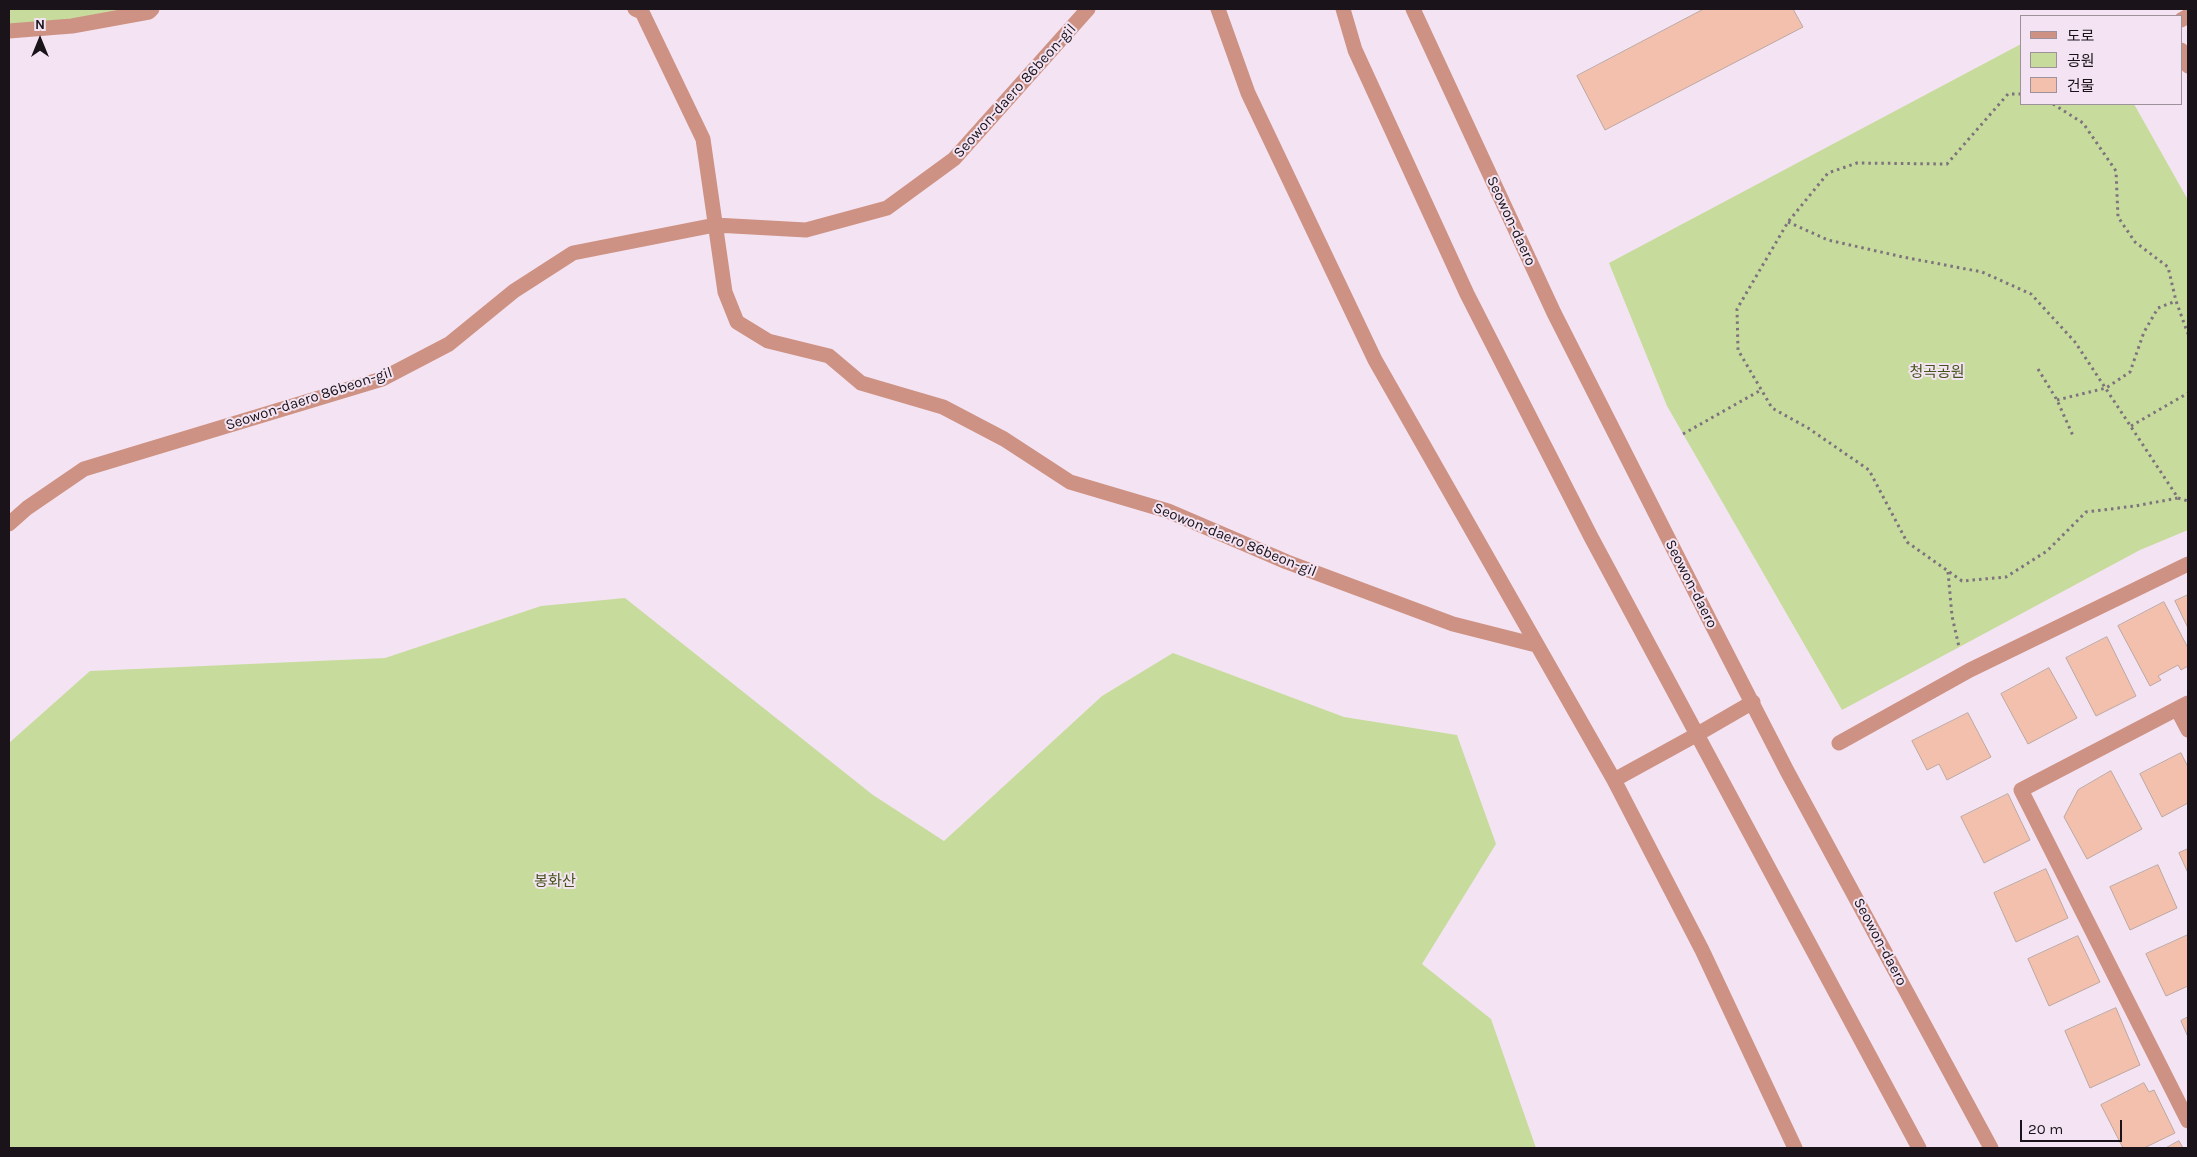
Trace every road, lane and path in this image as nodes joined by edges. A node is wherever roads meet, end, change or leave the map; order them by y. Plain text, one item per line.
1 (152, 9) edge
2 (635, 9) edge
3 (1088, 9) edge
4 (1218, 9) edge
5 (1343, 9) edge
6 (1413, 9) edge
7 (9, 31) edge
8 (2182, 52) edge
9 (2188, 66) edge
10 (2020, 94) edge
11 (2055, 105) edge
12 (1788, 222) junction
13 (715, 225) junction
14 (2176, 301) junction
15 (2188, 334) edge
16 (2038, 369) dead end
17 (2106, 388) junction
18 (1761, 390) junction
19 (2188, 393) edge
20 (2057, 400) junction
21 (2131, 426) junction
22 (1683, 434) dead end
23 (2074, 438) dead end
24 (2178, 498) junction
25 (2188, 501) edge
26 (9, 524) edge
27 (2188, 564) edge
28 (1948, 571) junction
29 (1536, 645) junction
30 (1970, 670) junction
31 (1753, 702) junction
32 (2183, 706) edge
33 (2188, 730) edge
34 (1696, 735) junction
35 (1839, 743) dead end
36 (1614, 780) junction
37 (2188, 1121) edge
38 (1795, 1148) edge
39 (1918, 1148) edge
40 (1991, 1148) edge

1 - 7 street
2 - 13 street, Seowon-daero 86beon-gil
3 - 13 street, Seowon-daero 86beon-gil
4 - 29 street
5 - 34 street
6 - 31 street, Seowon-daero
8 - 9 street
10 - 12 path
11 - 14 path
12 - 17 path
12 - 18 path
13 - 26 street, Seowon-daero 86beon-gil
13 - 29 street, Seowon-daero 86beon-gil
14 - 15 path
14 - 17 path
16 - 20 path
17 - 20 path
17 - 21 path
18 - 22 path
18 - 28 path
19 - 21 path
20 - 23 path
21 - 24 path
24 - 25 path
24 - 28 path
27 - 30 street
28 - 30 path
29 - 36 street
30 - 35 street
31 - 34 street
31 - 40 street, Seowon-daero
32 - 33 street
32 - 37 street
34 - 36 street
34 - 39 street
36 - 38 street

